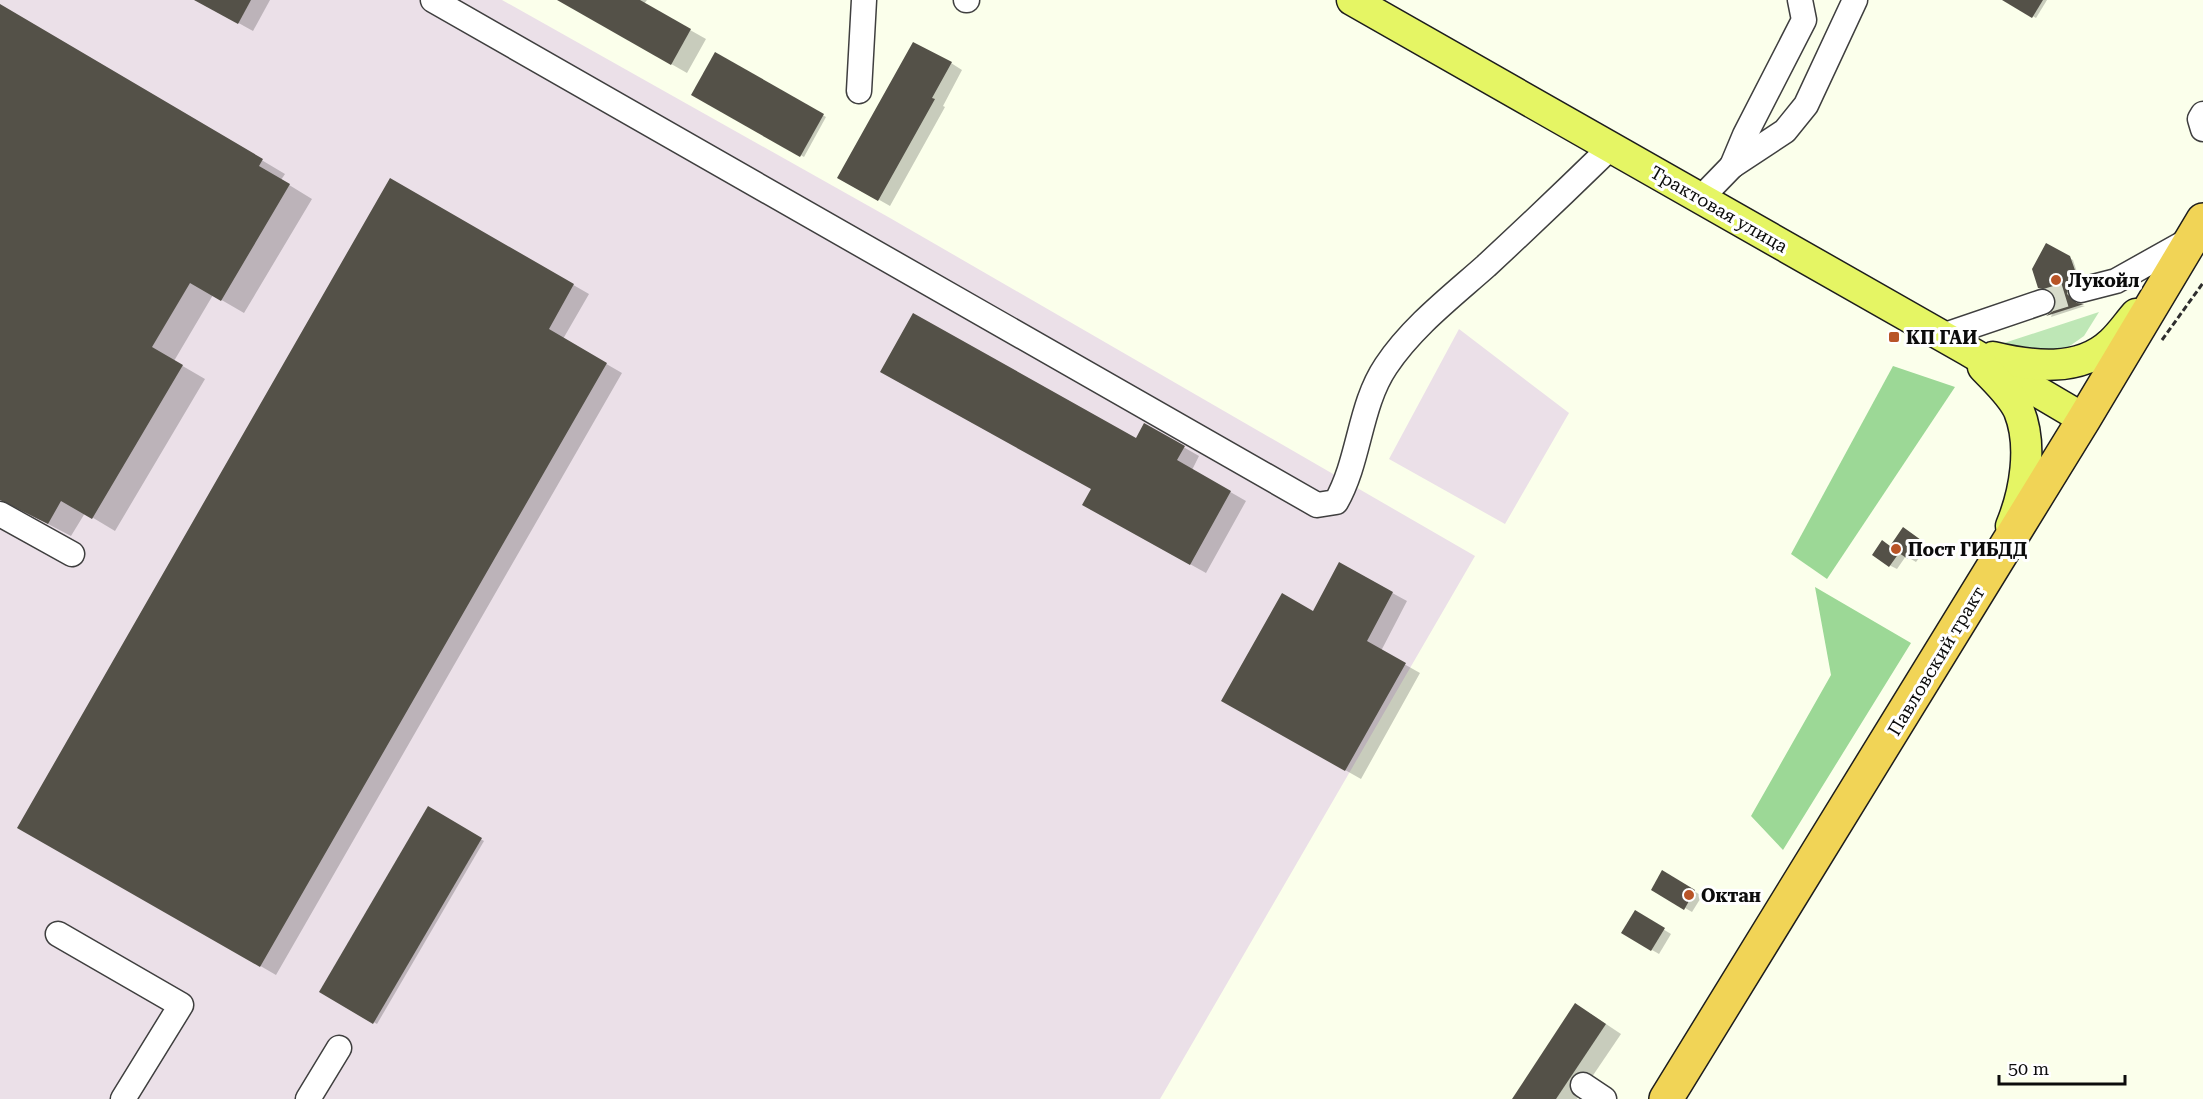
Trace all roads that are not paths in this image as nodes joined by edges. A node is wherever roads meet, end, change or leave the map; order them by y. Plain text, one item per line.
1 (433, 0) edge
2 (864, 0) edge
3 (1352, 0) edge
4 (1800, 0) edge
5 (1855, 0) edge
6 (860, 91) dead end
7 (2203, 114) edge
8 (2203, 129) edge
9 (1611, 147) junction
10 (1732, 166) junction
11 (1701, 199) junction
12 (2194, 251) edge
13 (2081, 290) tunnel mouth
14 (2042, 302) tunnel mouth
15 (1955, 343) junction
16 (2084, 419) junction
17 (0, 514) edge
18 (72, 554) dead end
19 (1994, 566) junction
20 (58, 933) dead end
21 (339, 1048) dead end
22 (1583, 1085) dead end
23 (123, 1099) edge
24 (308, 1099) edge
25 (1604, 1099) edge
26 (1666, 1099) edge

1 - 9 lane
2 - 6 lane
3 - 9 main road, Трактовая улица
4 - 10 lane
5 - 10 lane
7 - 8 lane
9 - 11 main road, Трактовая улица
10 - 11 lane
11 - 15 main road, Трактовая улица
12 - 13 lane
12 - 15 main road
12 - 16 highway, Павловский тракт
14 - 15 lane
15 - 16 main road, Трактовая улица
15 - 19 main road
16 - 19 highway, Павловский тракт
17 - 18 lane
19 - 26 highway, Павловский тракт
20 - 23 lane
21 - 24 lane
22 - 25 lane

